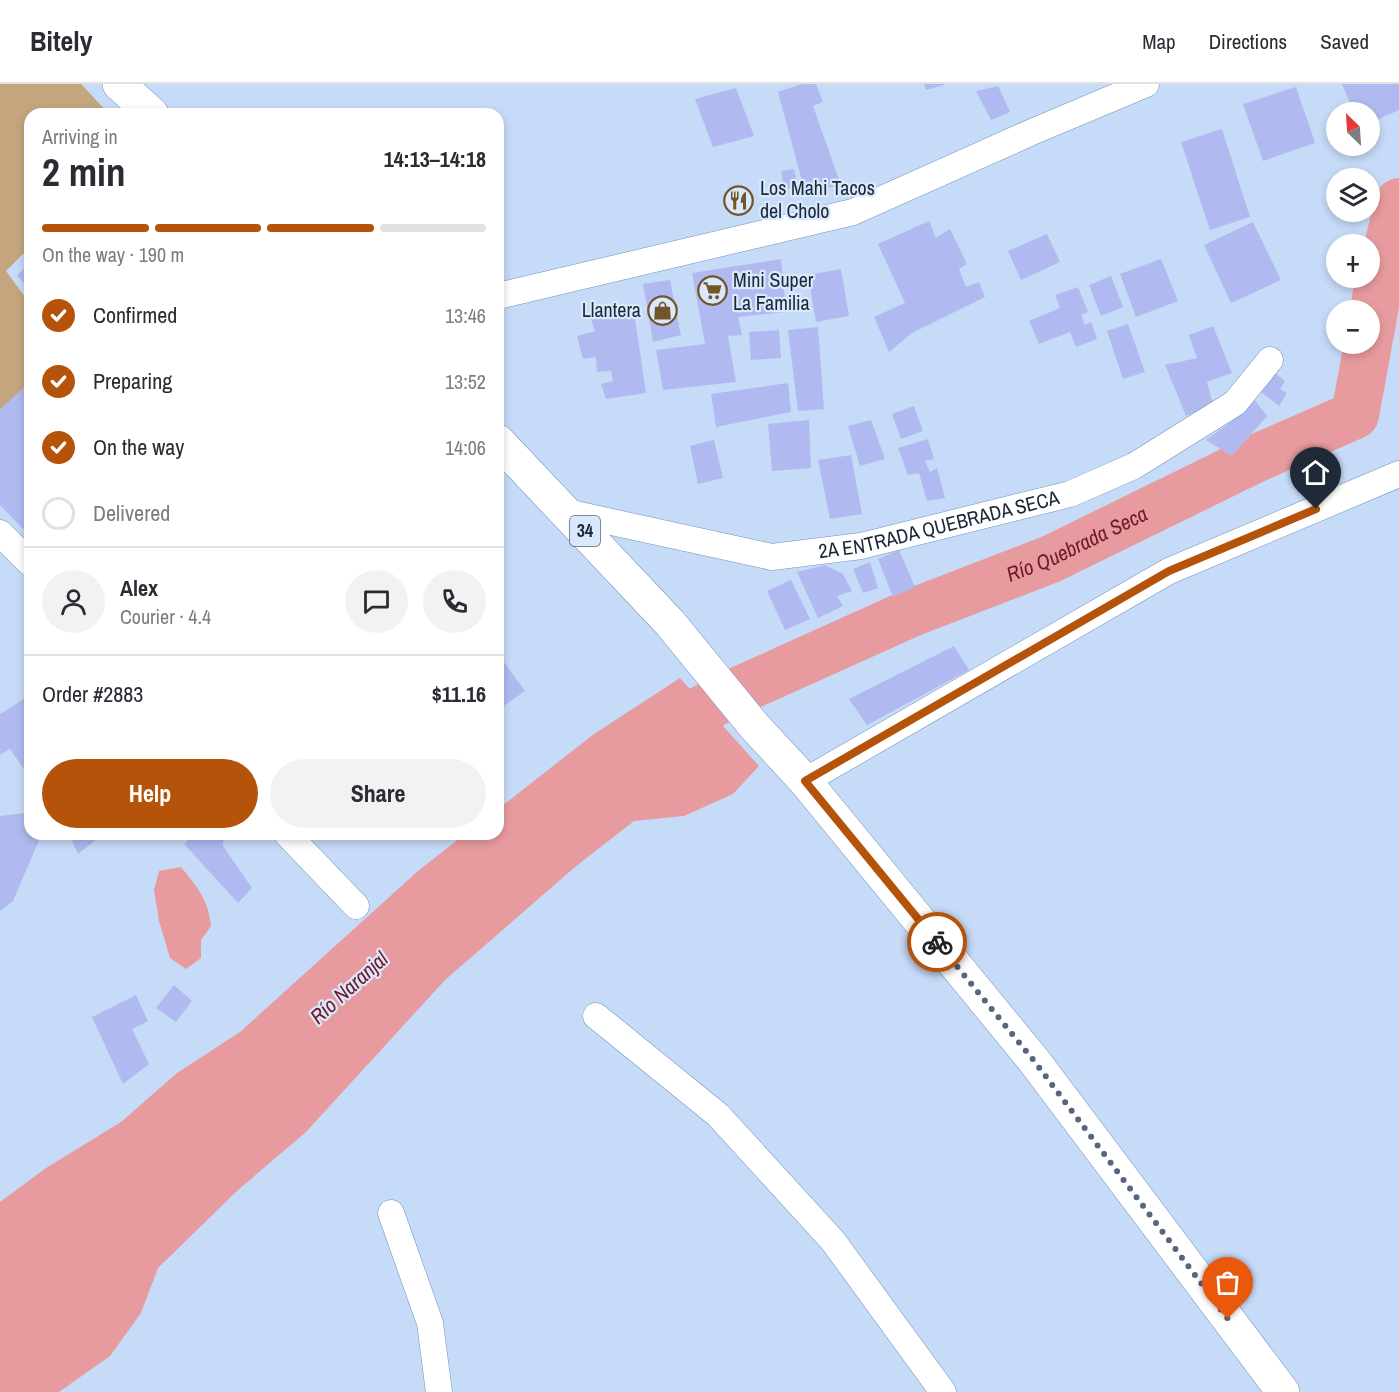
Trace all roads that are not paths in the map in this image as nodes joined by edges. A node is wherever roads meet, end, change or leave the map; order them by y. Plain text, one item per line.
1 (119, 84) edge
2 (1146, 84) edge
3 (145, 108) edge
4 (504, 295) edge
5 (1270, 360) dead end
6 (504, 447) edge
7 (1399, 474) edge
8 (566, 512) junction
9 (0, 533) edge
10 (24, 553) edge
11 (805, 781) junction
12 (293, 840) edge
13 (356, 906) dead end
14 (596, 1016) dead end
15 (391, 1213) dead end
16 (438, 1392) edge
17 (943, 1392) edge
18 (1283, 1392) edge

1 - 3 highway
2 - 4 street
5 - 8 street, 2A ENTRADA QUEBRADA SECA
6 - 8 highway, 34
7 - 11 street
8 - 11 highway, 34
9 - 10 street
11 - 18 highway, 34
12 - 13 street
14 - 17 street
15 - 16 street

